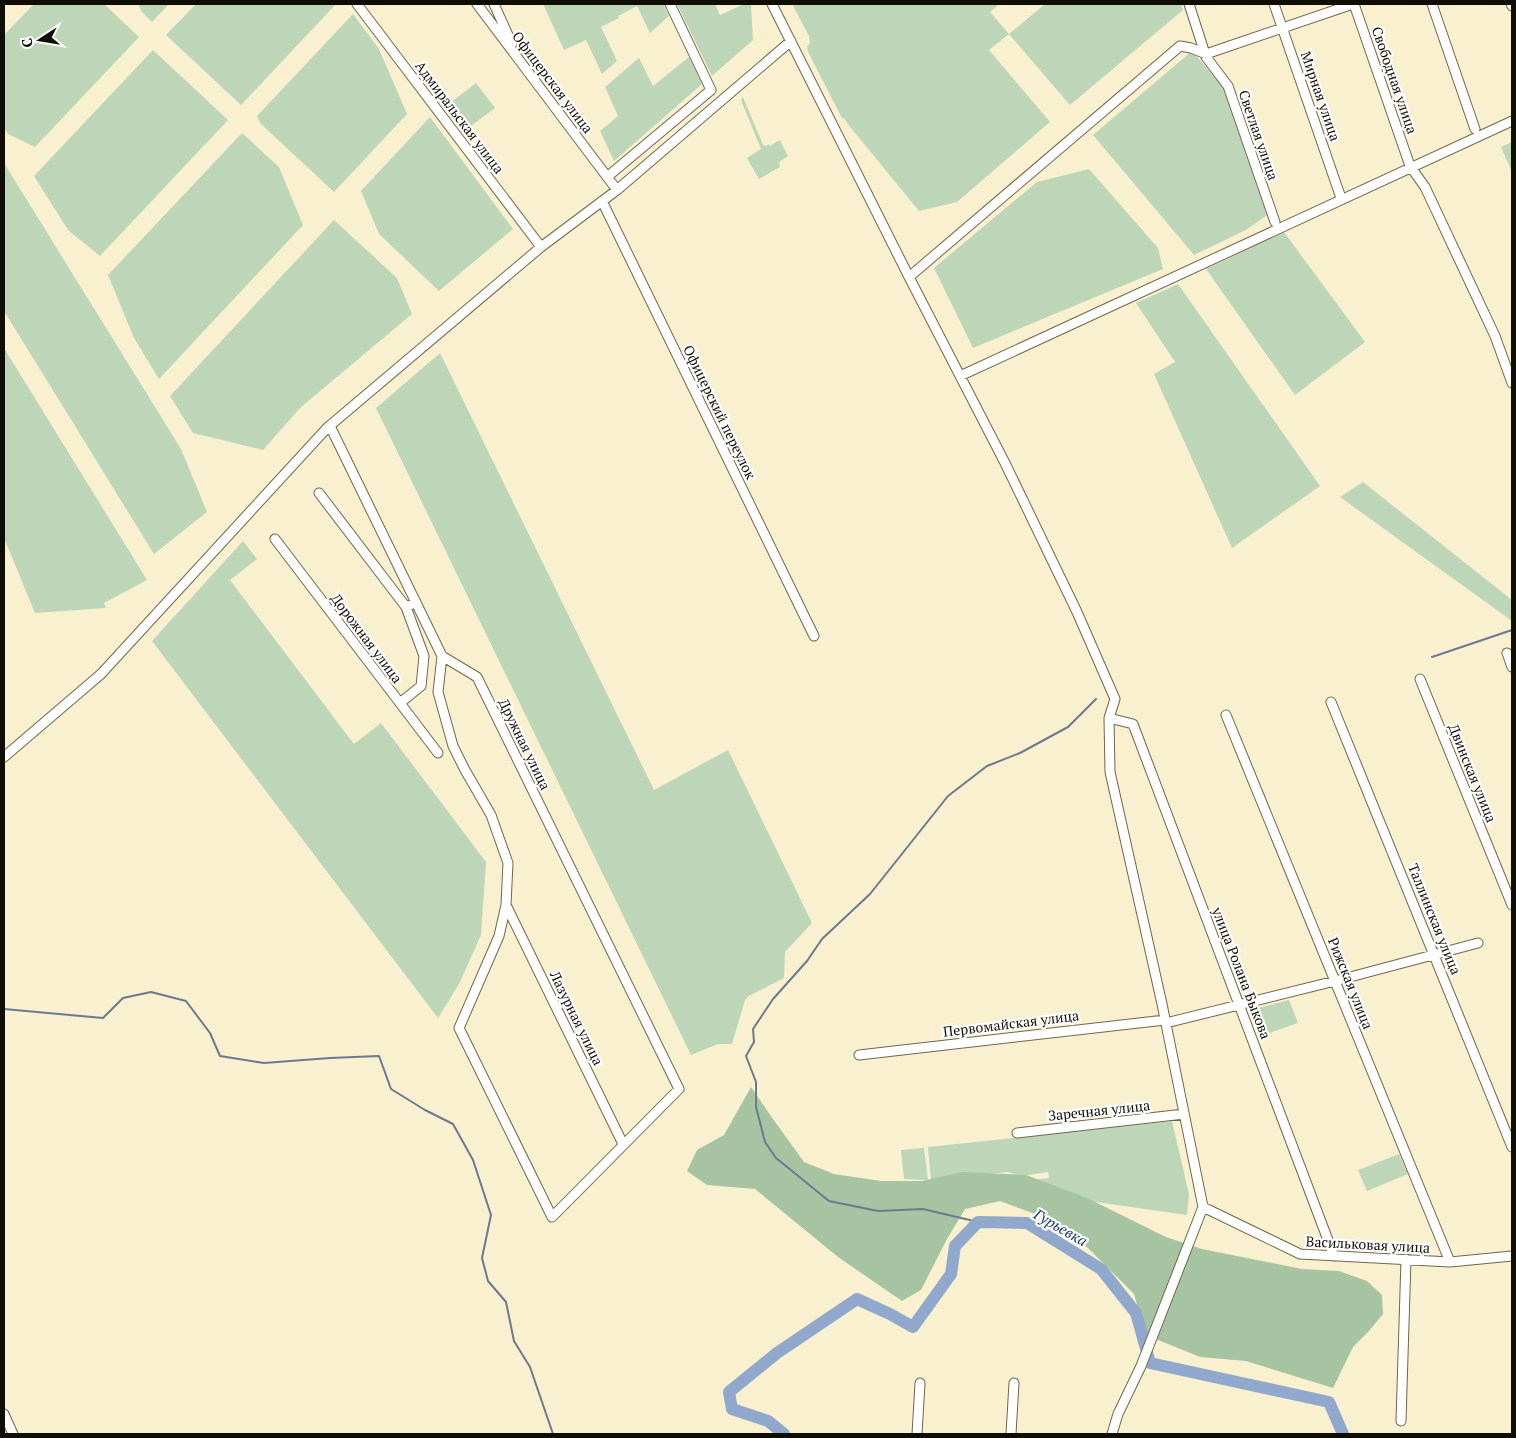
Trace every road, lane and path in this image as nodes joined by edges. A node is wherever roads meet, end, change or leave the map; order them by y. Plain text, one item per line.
1 (357, 4) edge
2 (477, 4) edge
3 (494, 4) edge
4 (670, 4) edge
5 (772, 4) edge
6 (1189, 4) edge
7 (1274, 4) edge
8 (1353, 4) edge
9 (1432, 4) edge
10 (1282, 28) junction
11 (791, 41) junction
12 (1206, 54) junction
13 (519, 60) junction
14 (1512, 121) edge
15 (1475, 129) dead end
16 (607, 177) junction
17 (617, 190) junction
18 (1341, 198) dead end
19 (602, 201) junction
20 (1275, 222) dead end
21 (541, 247) junction
22 (909, 278) junction
23 (960, 376) junction
24 (1512, 383) edge
25 (330, 426) junction
26 (319, 493) dead end
27 (274, 539) dead end
28 (416, 602) junction
29 (406, 607) junction
30 (814, 636) dead end
31 (1506, 653) dead end
32 (442, 656) junction
33 (1512, 667) edge
34 (1420, 679) dead end
35 (1331, 702) dead end
36 (400, 703) junction
37 (1226, 714) dead end
38 (1109, 718) junction
39 (438, 753) dead end
40 (4, 757) edge
41 (506, 905) junction
42 (1512, 905) edge
43 (1478, 943) dead end
44 (1435, 955) junction
45 (1335, 981) junction
46 (1239, 1005) junction
47 (1166, 1021) junction
48 (860, 1055) dead end
49 (1184, 1114) junction
50 (1017, 1133) dead end
51 (623, 1144) dead end
52 (1512, 1147) edge
53 (1203, 1207) junction
54 (1334, 1256) junction
55 (1512, 1256) edge
56 (1406, 1260) junction
57 (1450, 1262) junction
58 (920, 1383) dead end
59 (1014, 1383) dead end
60 (4, 1414) edge
61 (1401, 1421) dead end
62 (13, 1434) edge
63 (917, 1434) edge
64 (1011, 1434) edge
65 (1112, 1434) edge

1 - 21 street, Адмиральская улица
2 - 13 street, Офицерская улица
3 - 13 street
4 - 16 street
5 - 11 street
6 - 12 street, Светлая улица
7 - 10 street, Мирная улица
8 - 10 street
8 - 24 street, Свободная улица
9 - 15 street
10 - 12 street
10 - 18 street, Мирная улица
11 - 17 street
11 - 22 street
12 - 20 street, Светлая улица
12 - 22 street
13 - 16 street, Офицерская улица
14 - 23 street
16 - 17 street, Офицерская улица
17 - 19 street
19 - 21 street
19 - 30 street, Офицерский переулок
21 - 25 street
22 - 23 street
23 - 38 street
25 - 28 street
25 - 40 street
26 - 29 street
27 - 36 street, Дорожная улица
28 - 29 street
28 - 32 street
29 - 36 street
31 - 33 street
32 - 41 street
32 - 41 street, Дружная улица
34 - 42 street, Двинская улица
35 - 44 street, Таллинская улица
36 - 39 street, Дорожная улица
37 - 45 street, Рижская улица
38 - 46 street, улица Ролана Быкова
38 - 47 street
41 - 51 street, Лазурная улица
43 - 44 street, Первомайская улица
44 - 45 street, Первомайская улица
44 - 52 street, Таллинская улица
45 - 46 street, Первомайская улица
45 - 57 street, Рижская улица
46 - 47 street, Первомайская улица
46 - 54 street, улица Ролана Быкова
47 - 48 street, Первомайская улица
47 - 49 street
49 - 50 street, Заречная улица
49 - 53 street
53 - 54 street, Васильковая улица
53 - 65 street
54 - 56 street, Васильковая улица
55 - 57 street, Васильковая улица
56 - 57 street, Васильковая улица
56 - 61 street
58 - 63 street
59 - 64 street
60 - 62 street

